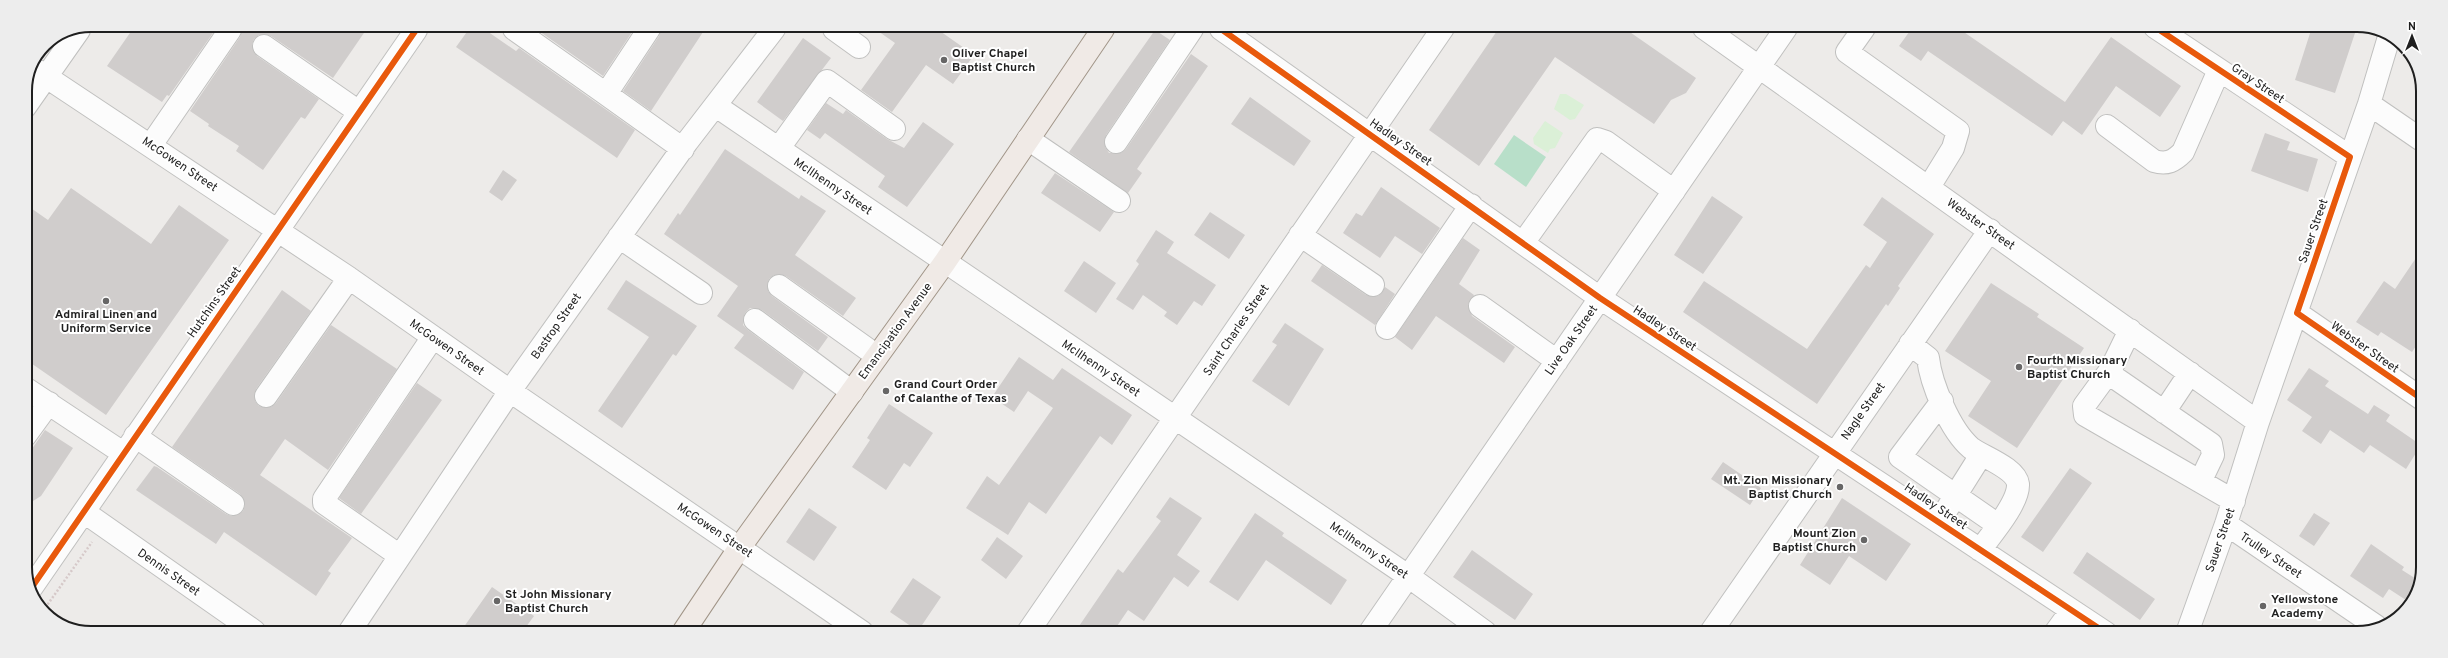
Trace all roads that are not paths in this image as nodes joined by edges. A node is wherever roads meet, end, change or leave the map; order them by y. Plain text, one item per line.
1 (229, 32) edge
2 (415, 32) edge
3 (520, 32) edge
4 (647, 32) edge
5 (772, 32) edge
6 (838, 32) edge
7 (1101, 32) edge
8 (1190, 32) edge
9 (1225, 32) edge
10 (1441, 32) edge
11 (1710, 32) edge
12 (1783, 32) edge
13 (1861, 32) edge
14 (2161, 32) edge
15 (72, 36) edge
16 (2388, 41) edge
17 (264, 46) dead end
18 (859, 47) dead end
19 (39, 65) edge
20 (1759, 66) junction
21 (37, 69) edge
22 (2219, 70) junction
23 (606, 94) junction
24 (2369, 104) junction
25 (716, 106) junction
26 (359, 112) junction
27 (2107, 126) dead end
28 (894, 129) dead end
29 (1370, 133) junction
30 (2416, 136) edge
31 (1028, 139) junction
32 (1116, 142) dead end
33 (151, 145) junction
34 (779, 148) junction
35 (683, 149) junction
36 (2350, 157) junction
37 (1929, 187) junction
38 (1674, 190) junction
39 (1119, 201) dead end
40 (1471, 205) junction
41 (277, 229) junction
42 (1990, 230) junction
43 (1300, 236) junction
44 (619, 237) junction
45 (1523, 243) junction
46 (945, 262) junction
47 (349, 278) junction
48 (1373, 285) dead end
49 (778, 286) dead end
50 (701, 293) dead end
51 (1600, 298) junction
52 (1480, 306) dead end
53 (2297, 313) junction
54 (755, 320) dead end
55 (1387, 328) dead end
56 (2130, 330) junction
57 (433, 337) junction
58 (1910, 344) junction
59 (877, 356) junction
60 (1557, 361) junction
61 (2108, 373) junction
62 (2190, 373) junction
63 (510, 391) junction
64 (852, 392) junction
65 (32, 393) edge
66 (2416, 395) edge
67 (266, 396) dead end
68 (1942, 401) junction
69 (48, 403) junction
70 (2164, 412) junction
71 (1176, 419) junction
72 (2258, 422) junction
73 (32, 426) edge
74 (129, 444) junction
75 (1835, 452) junction
76 (1981, 455) junction
77 (2201, 480) junction
78 (1956, 497) junction
79 (2234, 501) junction
80 (233, 504) dead end
81 (84, 512) junction
82 (1938, 522) junction
83 (2226, 524) junction
84 (1998, 525) junction
85 (740, 547) junction
86 (1980, 550) junction
87 (400, 556) junction
88 (1408, 576) junction
89 (35, 583) edge
90 (2071, 611) junction
91 (2373, 624) edge
92 (247, 626) edge
93 (353, 626) edge
94 (687, 626) edge
95 (853, 626) edge
96 (1032, 626) edge
97 (1374, 626) edge
98 (1477, 626) edge
99 (1715, 626) edge
100 (2060, 626) edge
101 (2095, 626) edge
102 (2190, 626) edge

1 - 33 street
2 - 26 street, Hutchins Street
3 - 23 street
4 - 23 street
5 - 25 street, Bastrop Street
6 - 18 street
7 - 31 main road, Emancipation Avenue
8 - 32 street
9 - 29 street, Hadley Street
10 - 29 street, Saint Charles Street
11 - 20 street, Webster Street
12 - 20 street, Live Oak Street
13 - 37 street
14 - 22 street, Gray Street
15 - 19 street
16 - 24 street, Sauer Street
17 - 26 street
20 - 37 street, Webster Street
20 - 38 street, Live Oak Street
21 - 33 street, McGowen Street
22 - 27 street
22 - 36 street, Gray Street
23 - 35 street
24 - 30 street
24 - 36 street, Sauer Street
25 - 34 street, McIlhenny Street
25 - 35 street, Bastrop Street
26 - 41 street, Hutchins Street
28 - 34 street
29 - 40 street, Hadley Street
29 - 43 street, Saint Charles Street
31 - 39 street
31 - 46 main road, Emancipation Avenue
33 - 41 street, McGowen Street
34 - 46 street, McIlhenny Street
35 - 44 street, Bastrop Street
36 - 53 street, Sauer Street
37 - 42 street, Webster Street
38 - 45 street
38 - 51 street, Live Oak Street
40 - 45 street, Hadley Street
40 - 55 street
41 - 47 street, McGowen Street
41 - 74 street, Hutchins Street
42 - 56 street, Webster Street
42 - 58 street, Nagle Street
43 - 48 street
43 - 71 street, Saint Charles Street
44 - 50 street
44 - 63 street, Bastrop Street
45 - 51 street, Hadley Street
46 - 59 main road, Emancipation Avenue
46 - 71 street, McIlhenny Street
47 - 57 street, McGowen Street
47 - 67 street
49 - 59 street
51 - 60 street, Live Oak Street
51 - 75 street, Hadley Street
52 - 60 street
53 - 66 street, Webster Street
53 - 72 street, Sauer Street
54 - 64 street
56 - 61 street
56 - 62 street, Webster Street
57 - 63 street, McGowen Street
57 - 87 street
58 - 68 street
58 - 75 street, Nagle Street
59 - 64 main road, Emancipation Avenue
60 - 88 street, Live Oak Street
61 - 70 street
61 - 77 street
62 - 70 street
62 - 72 street, Webster Street
63 - 85 street, McGowen Street
63 - 87 street, Bastrop Street
64 - 85 main road, Emancipation Avenue
65 - 69 street
68 - 76 street
68 - 78 street
69 - 73 street
69 - 74 street
70 - 77 street
71 - 88 street, McIlhenny Street
71 - 96 street, Saint Charles Street
72 - 79 street, Sauer Street
74 - 80 street
74 - 81 street, Hutchins Street
75 - 82 street, Hadley Street
75 - 99 street, Nagle Street
76 - 78 street
76 - 84 street
77 - 79 street
78 - 82 street
78 - 84 street
79 - 83 street, Sauer Street
81 - 89 street, Hutchins Street
81 - 92 street, Dennis Street
82 - 86 street, Hadley Street
83 - 91 street, Trulley Street
83 - 102 street, Sauer Street
84 - 86 street
85 - 94 main road, Emancipation Avenue
85 - 95 street, McGowen Street
86 - 90 street, Hadley Street
87 - 93 street, Bastrop Street
88 - 97 street, Live Oak Street
88 - 98 street, McIlhenny Street
90 - 100 street
90 - 101 street, Hadley Street

